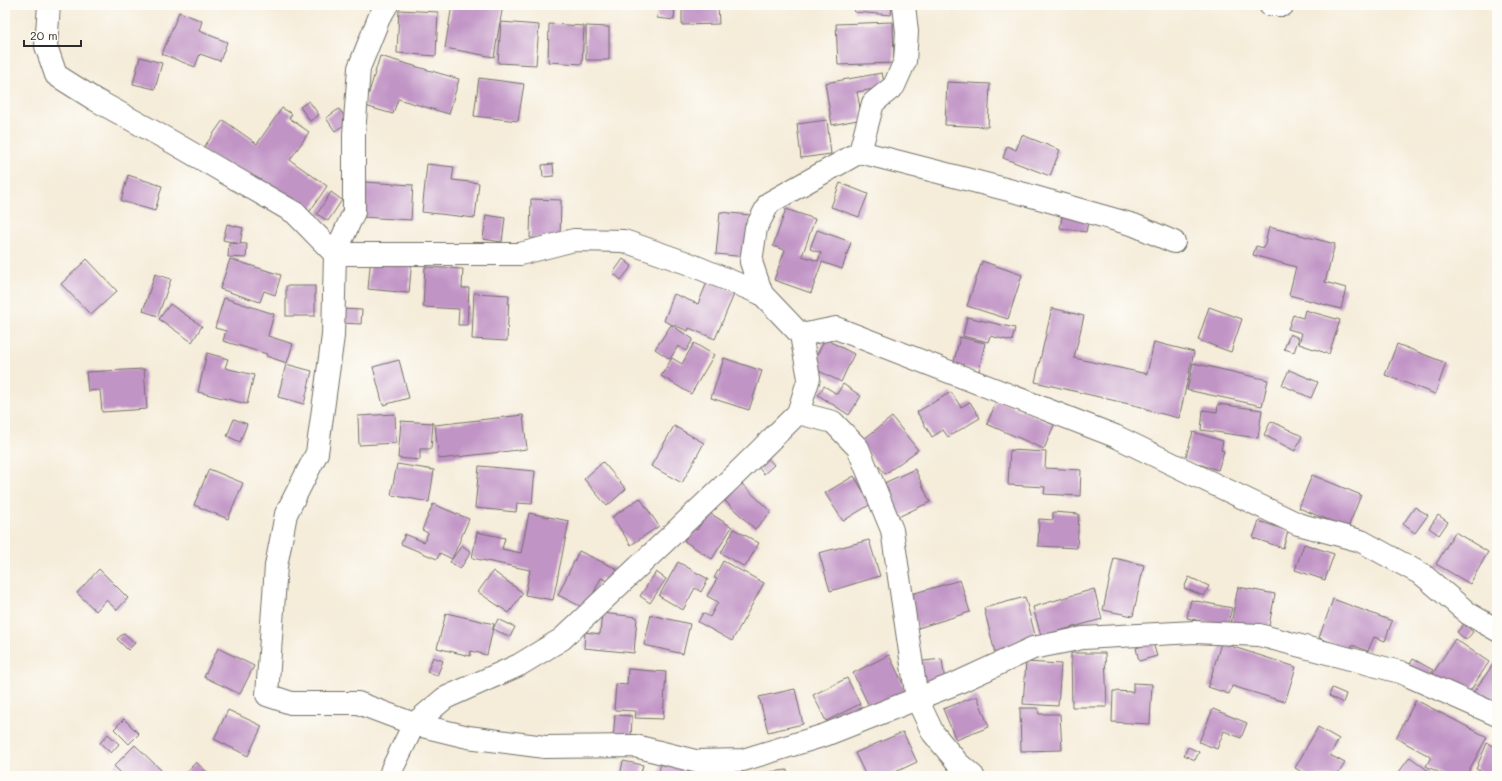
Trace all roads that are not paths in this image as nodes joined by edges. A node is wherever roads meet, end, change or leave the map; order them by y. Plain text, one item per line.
1 (49, 5) edge
2 (387, 5) edge
3 (904, 5) edge
4 (1270, 5) edge
5 (1283, 5) edge
6 (860, 152) junction
7 (1174, 242) dead end
8 (334, 254) junction
9 (762, 294) junction
10 (801, 335) junction
11 (798, 414) junction
12 (1497, 630) edge
13 (917, 699) junction
14 (1497, 715) edge
15 (414, 724) junction
16 (390, 776) edge
17 (973, 776) edge

1 - 8 street
2 - 8 street
3 - 6 street
4 - 5 street
6 - 7 street
6 - 9 street
8 - 9 street
8 - 15 street
9 - 10 street
10 - 11 street
10 - 12 street
11 - 13 street
11 - 15 street
13 - 14 street
13 - 15 street
13 - 17 street
15 - 16 street

